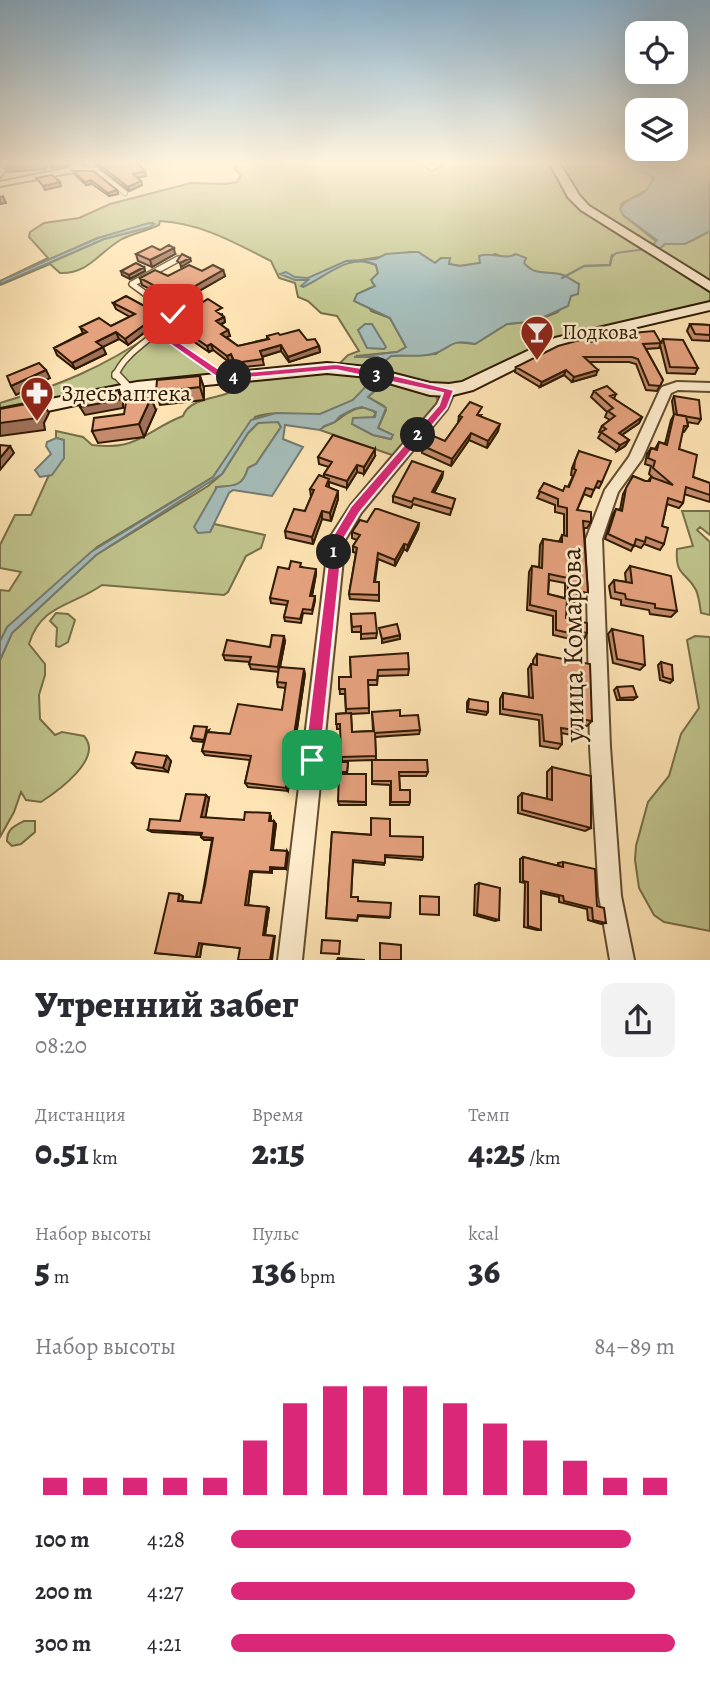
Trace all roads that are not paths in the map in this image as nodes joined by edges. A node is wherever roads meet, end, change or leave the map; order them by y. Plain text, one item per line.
1 (583, 207) edge
2 (178, 259) edge
3 (710, 287) edge
4 (710, 306) edge
5 (159, 332) junction
6 (224, 378) junction
7 (710, 387) edge
8 (129, 388) junction
9 (449, 390) junction
10 (0, 415) edge
11 (290, 960) edge
12 (622, 960) edge

1 - 3 main road
2 - 5 lane
4 - 9 main road
5 - 6 lane
5 - 8 lane
6 - 8 main road
6 - 9 main road
7 - 12 street, улица Комарова
8 - 10 main road
9 - 11 street

